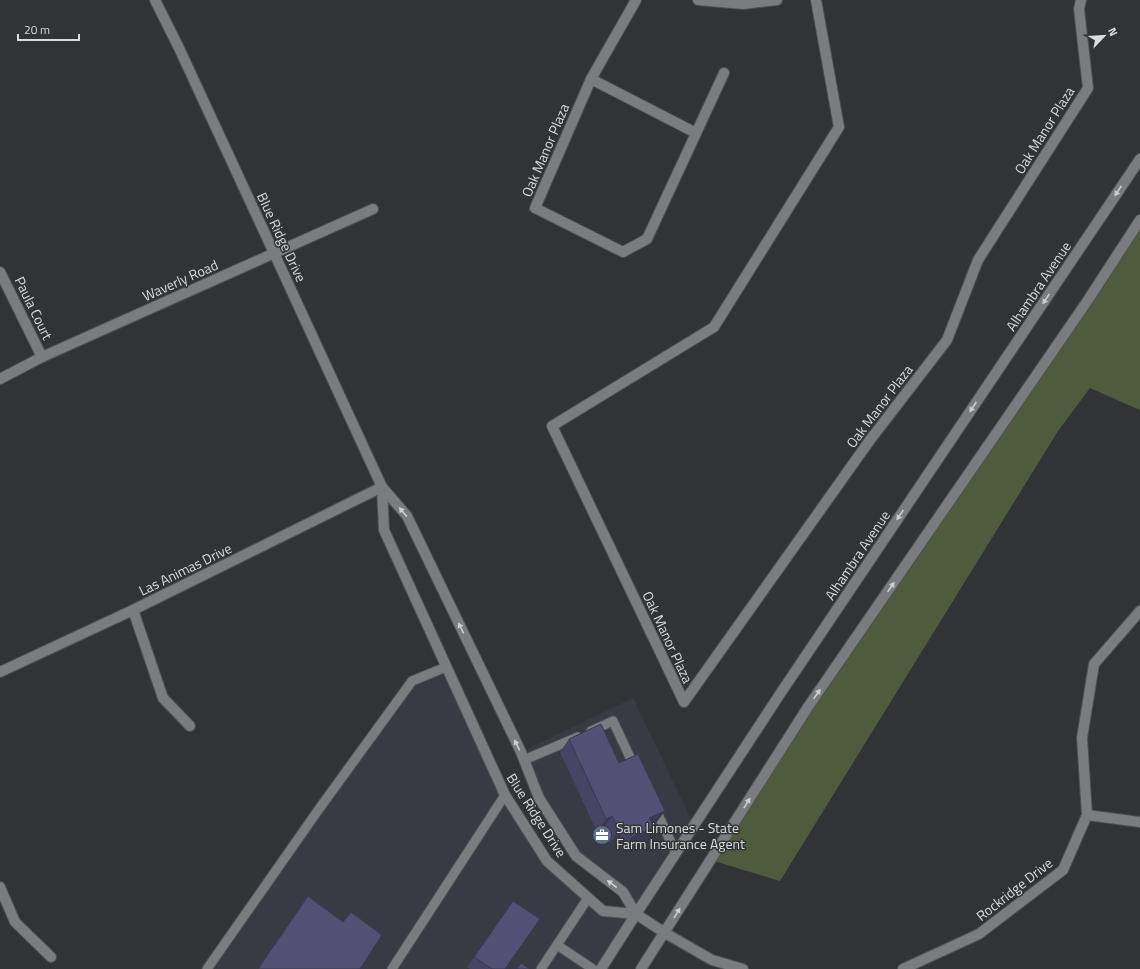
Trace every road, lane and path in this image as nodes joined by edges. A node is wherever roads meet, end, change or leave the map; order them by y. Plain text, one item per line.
1 (155, 0) edge
2 (636, 0) edge
3 (698, 0) edge
4 (777, 0) edge
5 (816, 0) edge
6 (1081, 0) edge
7 (724, 72) dead end
8 (591, 79) junction
9 (696, 133) junction
10 (1140, 159) edge
11 (373, 209) dead end
12 (1140, 220) edge
13 (274, 253) junction
14 (0, 272) edge
15 (42, 357) junction
16 (0, 379) edge
17 (382, 487) junction
18 (133, 610) junction
19 (1140, 611) edge
20 (446, 667) junction
21 (0, 672) edge
22 (190, 726) dead end
23 (524, 760) junction
24 (640, 777) edge
25 (505, 795) junction
26 (650, 797) edge
27 (1087, 815) junction
28 (1140, 822) edge
29 (676, 853) junction
30 (0, 887) edge
31 (588, 898) junction
32 (636, 914) junction
33 (665, 933) junction
34 (557, 945) junction
35 (51, 957) dead end
36 (207, 969) edge
37 (392, 969) edge
38 (541, 969) edge
39 (593, 969) edge
40 (601, 969) edge
41 (641, 969) edge
42 (743, 969) edge
43 (903, 969) edge

1 - 13 street, Blue Ridge Drive
2 - 8 street, Oak Manor Plaza
3 - 4 street
5 - 6 street, Oak Manor Plaza
7 - 9 street, Oak Manor Plaza
8 - 9 street
8 - 9 street, Oak Manor Plaza
10 -> 29 street, Alhambra Avenue
11 - 13 street, Waverly Road
33 -> 12 street
13 - 15 street, Waverly Road
13 - 17 street, Blue Ridge Drive
14 - 15 street, Paula Court
15 - 16 street, Waverly Road
17 - 18 street, Las Animas Drive
17 - 20 street, Blue Ridge Drive
23 -> 17 street, Blue Ridge Drive
18 - 21 street, Las Animas Drive
18 - 22 street
19 - 27 street, Rockridge Drive
20 - 25 street, Blue Ridge Drive
20 - 36 lane
23 - 24 lane
32 -> 23 street, Blue Ridge Drive
25 - 31 street, Blue Ridge Drive
25 - 37 lane
26 - 29 lane
27 - 28 street
27 - 43 street, Rockridge Drive
29 - 32 street, Alhambra Avenue
30 - 35 street
31 - 32 street, Blue Ridge Drive
31 - 34 lane
32 - 33 street
32 - 40 street, Alhambra Avenue
33 - 41 street
33 - 42 street
34 - 38 lane
34 - 39 lane

